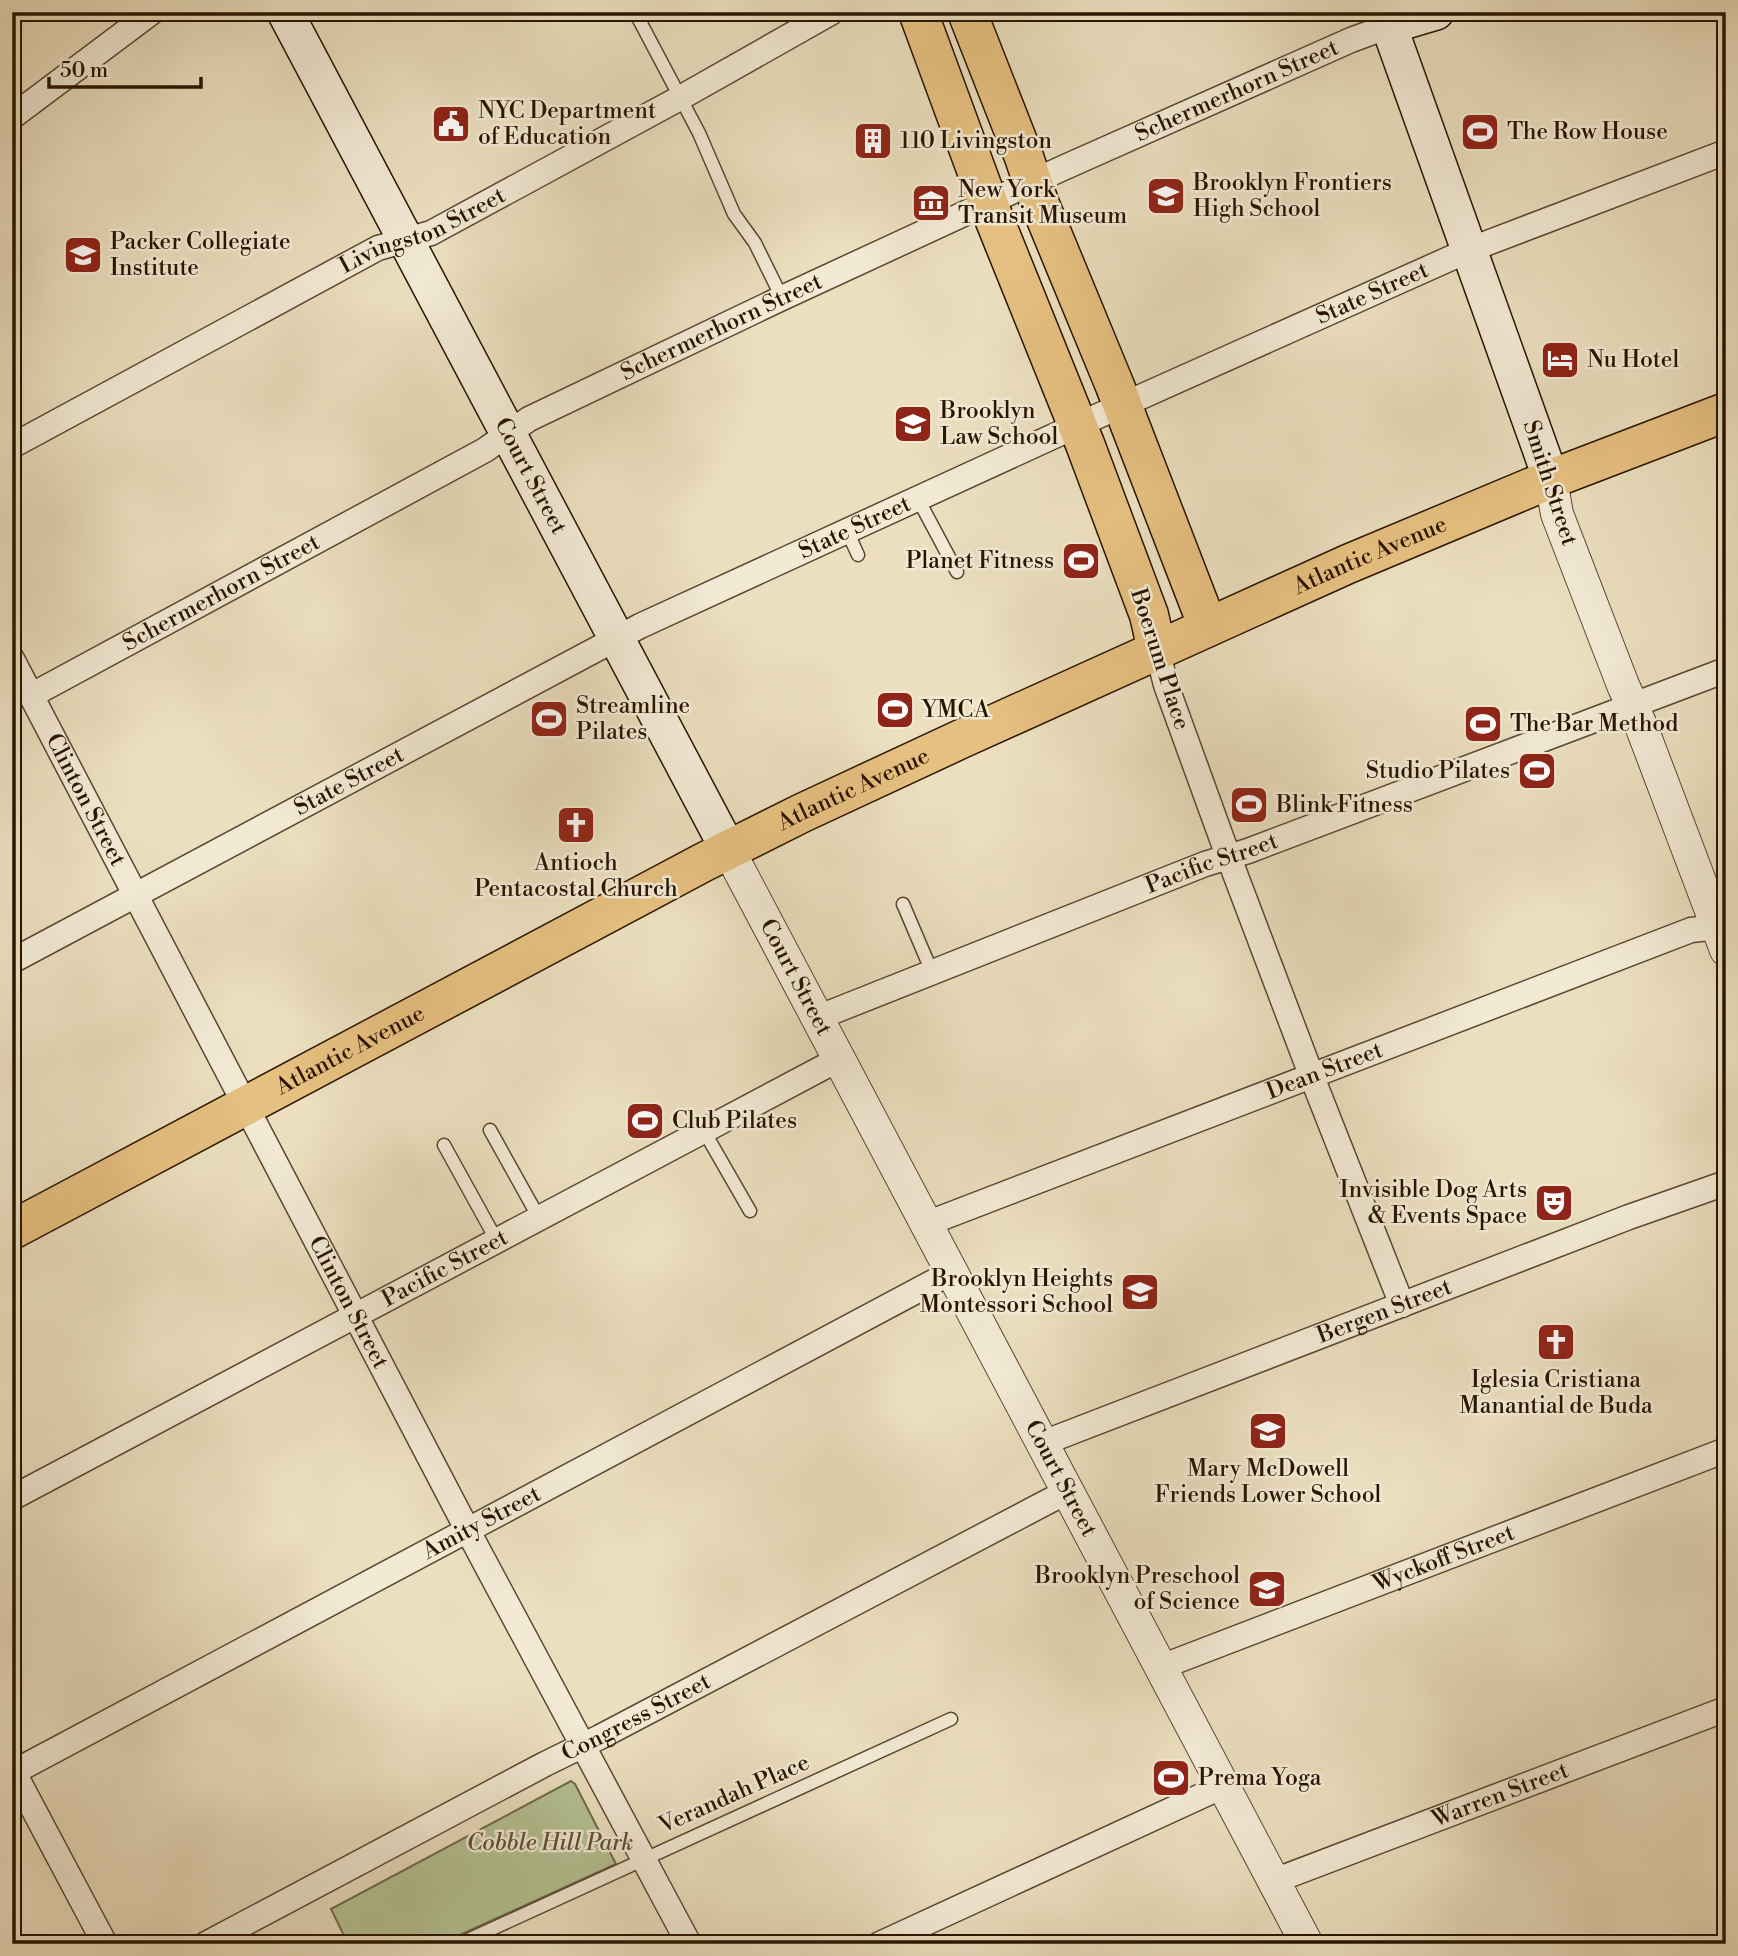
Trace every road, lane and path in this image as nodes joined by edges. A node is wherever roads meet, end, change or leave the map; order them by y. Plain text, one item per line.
1 (152, 12) edge
2 (285, 12) edge
3 (635, 12) edge
4 (832, 12) edge
5 (918, 12) edge
6 (967, 12) edge
7 (1436, 12) edge
8 (1386, 19) edge
9 (680, 98) junction
10 (12, 117) edge
11 (1726, 152) edge
12 (1032, 182) junction
13 (989, 204) junction
14 (406, 240) junction
15 (1469, 250) junction
16 (782, 299) junction
17 (1122, 405) junction
18 (1726, 412) edge
19 (1078, 425) junction
20 (508, 434) junction
21 (12, 446) edge
22 (1551, 479) junction
23 (918, 499) junction
24 (847, 531) junction
25 (858, 555) dead end
26 (957, 572) dead end
27 (1208, 627) junction
28 (617, 640) junction
29 (1157, 650) junction
30 (12, 659) edge
31 (1726, 670) edge
32 (32, 695) junction
33 (1632, 705) junction
34 (728, 849) junction
35 (1229, 857) junction
36 (135, 896) junction
37 (903, 904) dead end
38 (1723, 934) edge
39 (12, 961) edge
40 (932, 972) junction
41 (817, 1018) junction
42 (839, 1059) junction
43 (1312, 1077) junction
44 (245, 1105) junction
45 (490, 1130) dead end
46 (704, 1131) junction
47 (444, 1145) dead end
48 (1726, 1184) edge
49 (750, 1211) dead end
50 (540, 1218) junction
51 (926, 1224) junction
52 (12, 1230) edge
53 (497, 1241) junction
54 (952, 1272) junction
55 (1402, 1306) junction
56 (356, 1316) junction
57 (1042, 1443) junction
58 (1726, 1450) edge
59 (1068, 1491) junction
60 (12, 1498) edge
61 (468, 1531) junction
62 (1161, 1667) junction
63 (1726, 1709) edge
64 (951, 1719) dead end
65 (583, 1745) junction
66 (13, 1771) edge
67 (1223, 1786) junction
68 (643, 1858) junction
69 (1274, 1881) junction
70 (105, 1944) edge
71 (206, 1944) edge
72 (459, 1944) edge
73 (689, 1944) edge
74 (880, 1944) edge
75 (1307, 1944) edge

1 - 10 street
2 - 14 main road, Court Street
3 - 9 lane
4 - 9 street, Livingston Street
5 - 13 main road, Boerum Place
6 - 12 main road
7 - 8 main road, Schermerhorn Street
8 - 12 street, Schermerhorn Street
8 - 15 main road, Smith Street
9 - 14 street, Livingston Street
9 - 16 lane
11 - 15 street, State Street
12 - 13 street, Schermerhorn Street
12 - 17 main road
13 - 16 street, Schermerhorn Street
13 - 19 main road, Boerum Place
14 - 20 main road, Court Street
14 - 21 street, Livingston Street
15 - 17 street, State Street
15 - 22 main road, Smith Street
16 - 20 street, Schermerhorn Street
17 - 19 street, State Street
17 - 27 main road
18 - 22 main road, Atlantic Avenue
19 - 23 street, State Street
19 - 29 main road, Boerum Place
20 - 28 main road, Court Street
20 - 32 street, Schermerhorn Street
22 - 27 main road, Atlantic Avenue
22 - 33 street, Smith Street
23 - 24 street, State Street
23 - 26 lane
24 - 25 lane
24 - 28 street, State Street
27 - 29 main road, Atlantic Avenue
28 - 34 main road, Court Street
28 - 36 street, State Street
29 - 34 main road, Atlantic Avenue
29 - 35 street, Boerum Place
30 - 32 street, Clinton Street
31 - 33 street, Pacific Street
32 - 36 street, Clinton Street
33 - 35 street, Pacific Street
33 - 38 street, Smith Street
34 - 41 street, Court Street
34 - 44 main road, Atlantic Avenue
35 - 40 street, Pacific Street
35 - 43 street, Boerum Place
36 - 39 street, State Street
36 - 44 street, Clinton Street
37 - 40 lane
38 - 43 street, Dean Street
40 - 41 street, Pacific Street
41 - 42 street, Court Street
42 - 46 street, Pacific Street
42 - 51 street, Court Street
43 - 51 street, Dean Street
43 - 55 street, Boerum Place
44 - 52 main road, Atlantic Avenue
44 - 56 street, Clinton Street
45 - 50 lane
46 - 49 lane
46 - 50 street, Pacific Street
47 - 53 lane
48 - 55 street, Bergen Street
50 - 53 street, Pacific Street
51 - 54 street, Court Street
53 - 56 street, Pacific Street
54 - 57 street, Court Street
54 - 61 street, Amity Street
55 - 57 street, Bergen Street
56 - 60 street, Pacific Street
56 - 61 street, Clinton Street
57 - 59 street, Court Street
58 - 62 street, Wyckoff Street
59 - 62 street, Court Street
59 - 65 street, Congress Street
61 - 65 street, Clinton Street
61 - 66 street, Amity Street
62 - 67 street, Court Street
63 - 69 street, Warren Street
64 - 68 lane, Verandah Place
65 - 68 street, Clinton Street
65 - 71 street, Congress Street
66 - 70 street
67 - 69 street, Court Street
67 - 74 street
68 - 72 lane, Verandah Place
68 - 73 street, Clinton Street
69 - 75 street, Court Street

